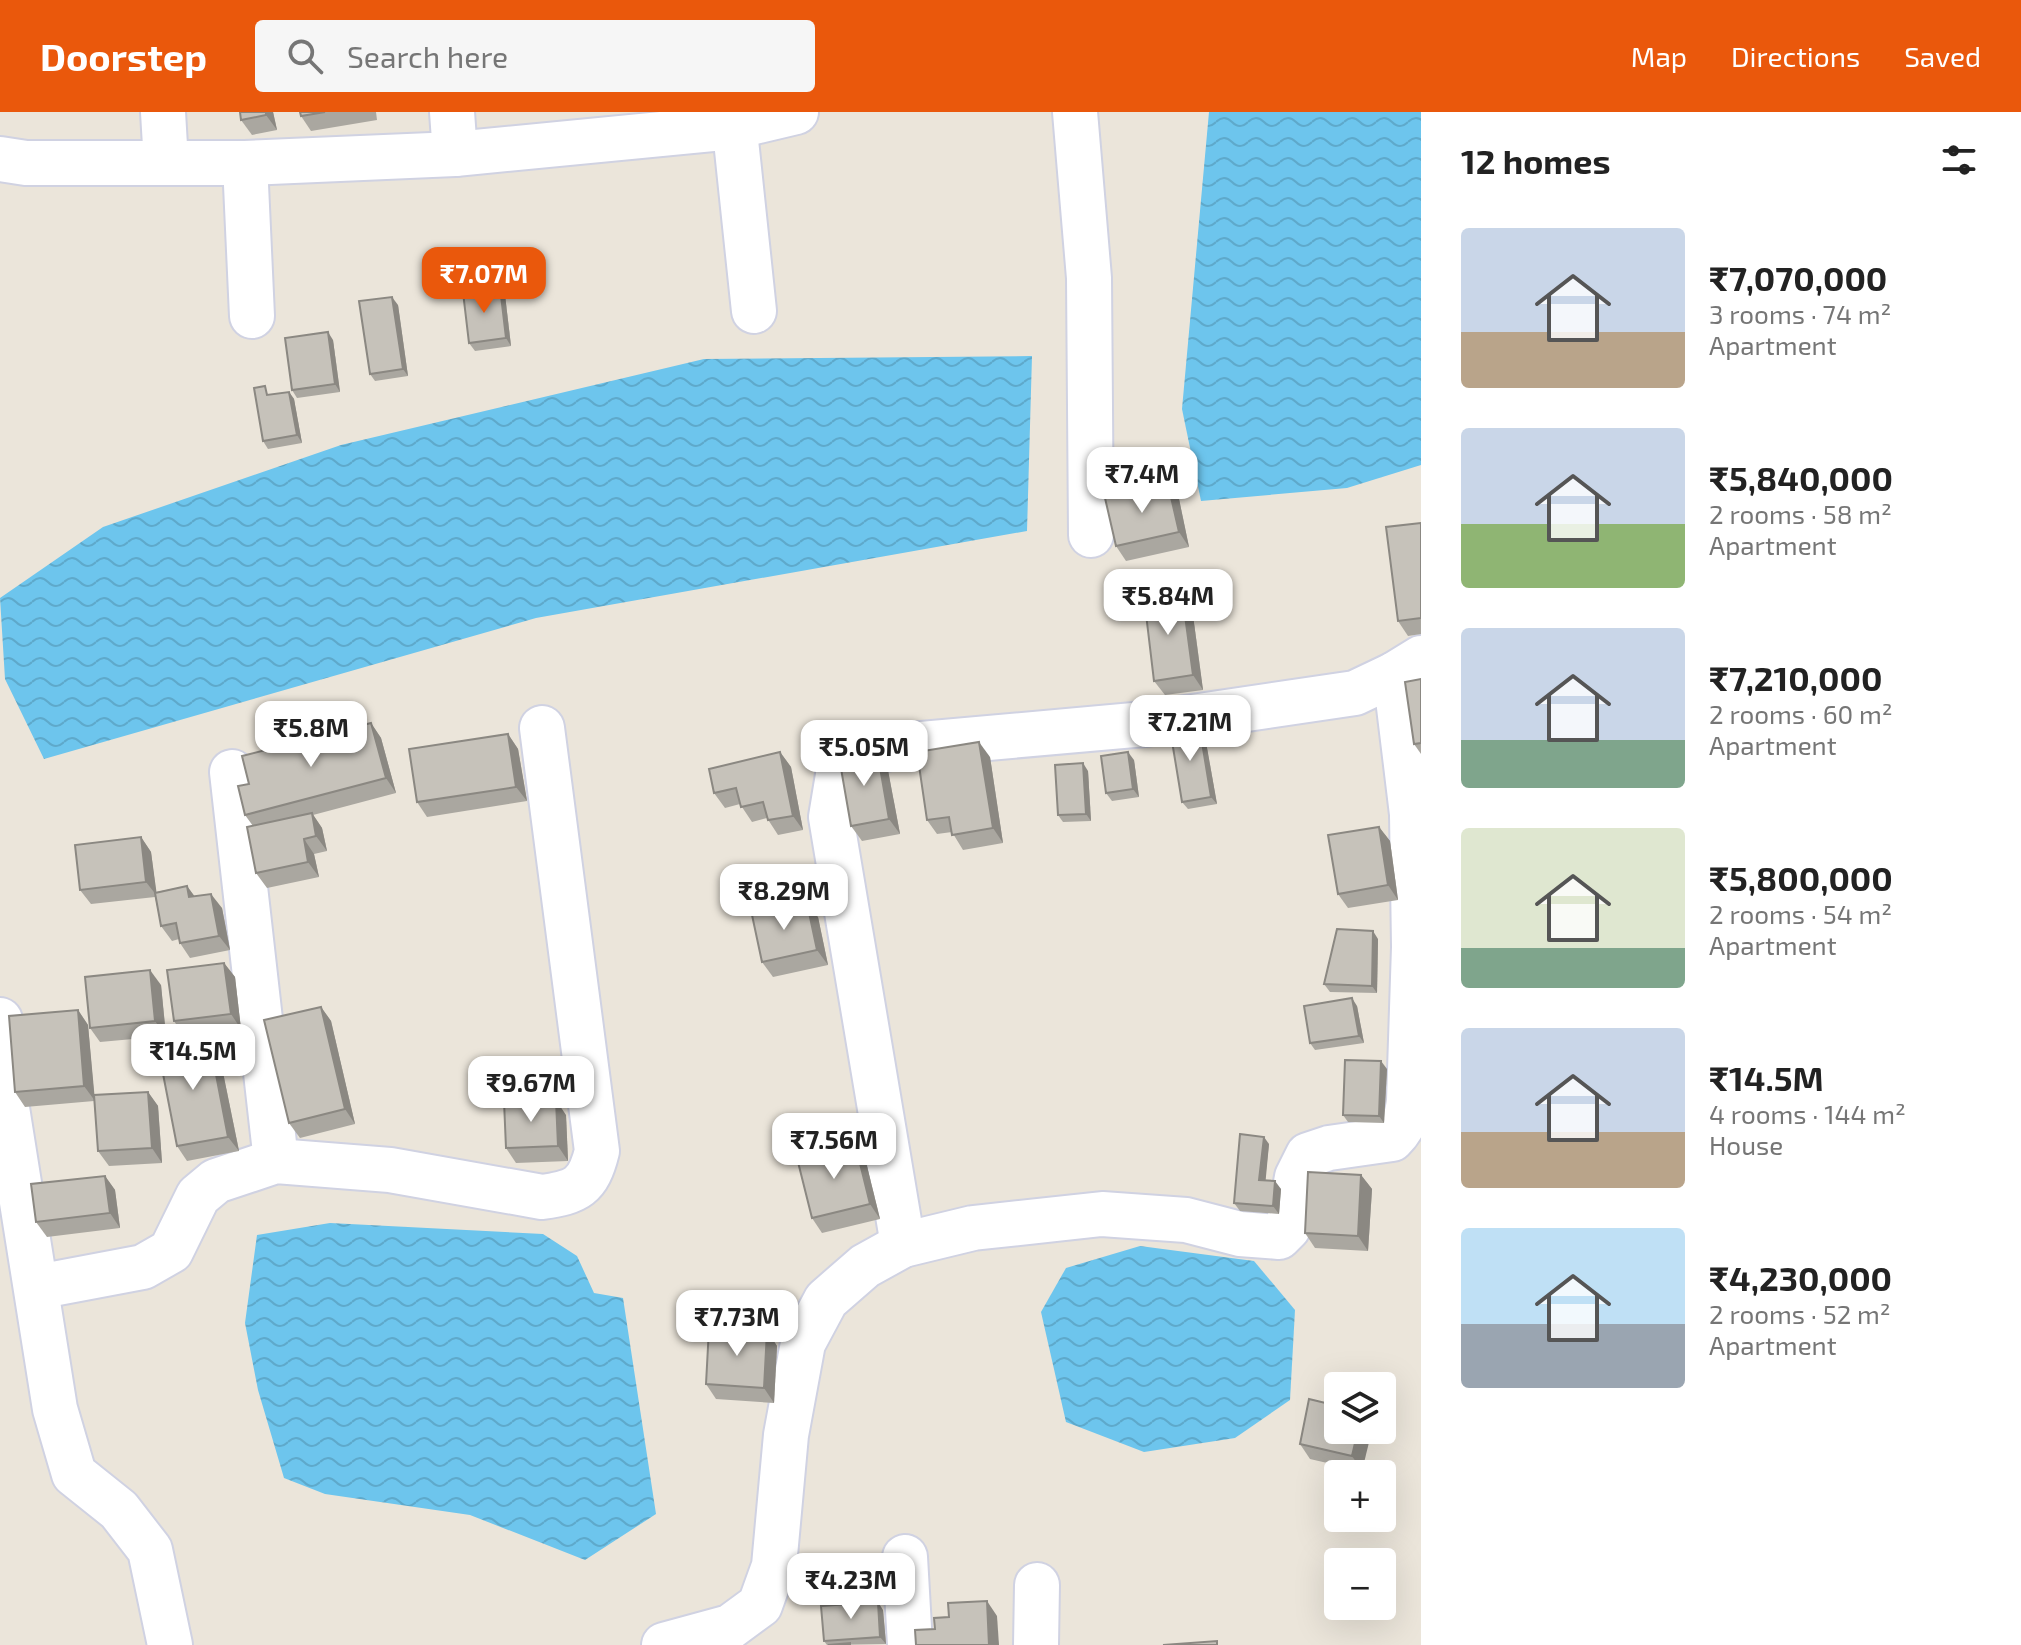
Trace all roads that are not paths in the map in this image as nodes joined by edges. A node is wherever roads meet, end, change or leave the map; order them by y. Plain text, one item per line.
1 (163, 112) edge
2 (796, 112) edge
3 (1075, 112) edge
4 (733, 119) edge
5 (454, 133) edge
6 (0, 159) edge
7 (166, 163) junction
8 (245, 163) junction
9 (754, 311) dead end
10 (252, 316) dead end
11 (1091, 535) dead end
12 (1408, 666) edge
13 (542, 728) dead end
14 (232, 772) dead end
15 (1417, 814) edge
16 (1418, 947) edge
17 (0, 1020) edge
18 (4, 1108) edge
19 (276, 1161) junction
20 (903, 1245) junction
21 (37, 1287) junction
22 (905, 1557) dead end
23 (1037, 1585) dead end
24 (170, 1645) edge
25 (664, 1645) edge
26 (910, 1645) edge
27 (1036, 1645) edge

1 - 7 street
2 - 4 street
3 - 11 street
4 - 5 street
4 - 9 street
5 - 8 street
6 - 7 street
7 - 8 street
8 - 10 street
12 - 15 street
12 - 20 street
13 - 19 street
14 - 19 street
15 - 16 street
16 - 20 street
17 - 18 street
18 - 21 street
19 - 21 street
20 - 25 street
21 - 24 street
22 - 26 street
23 - 27 street

